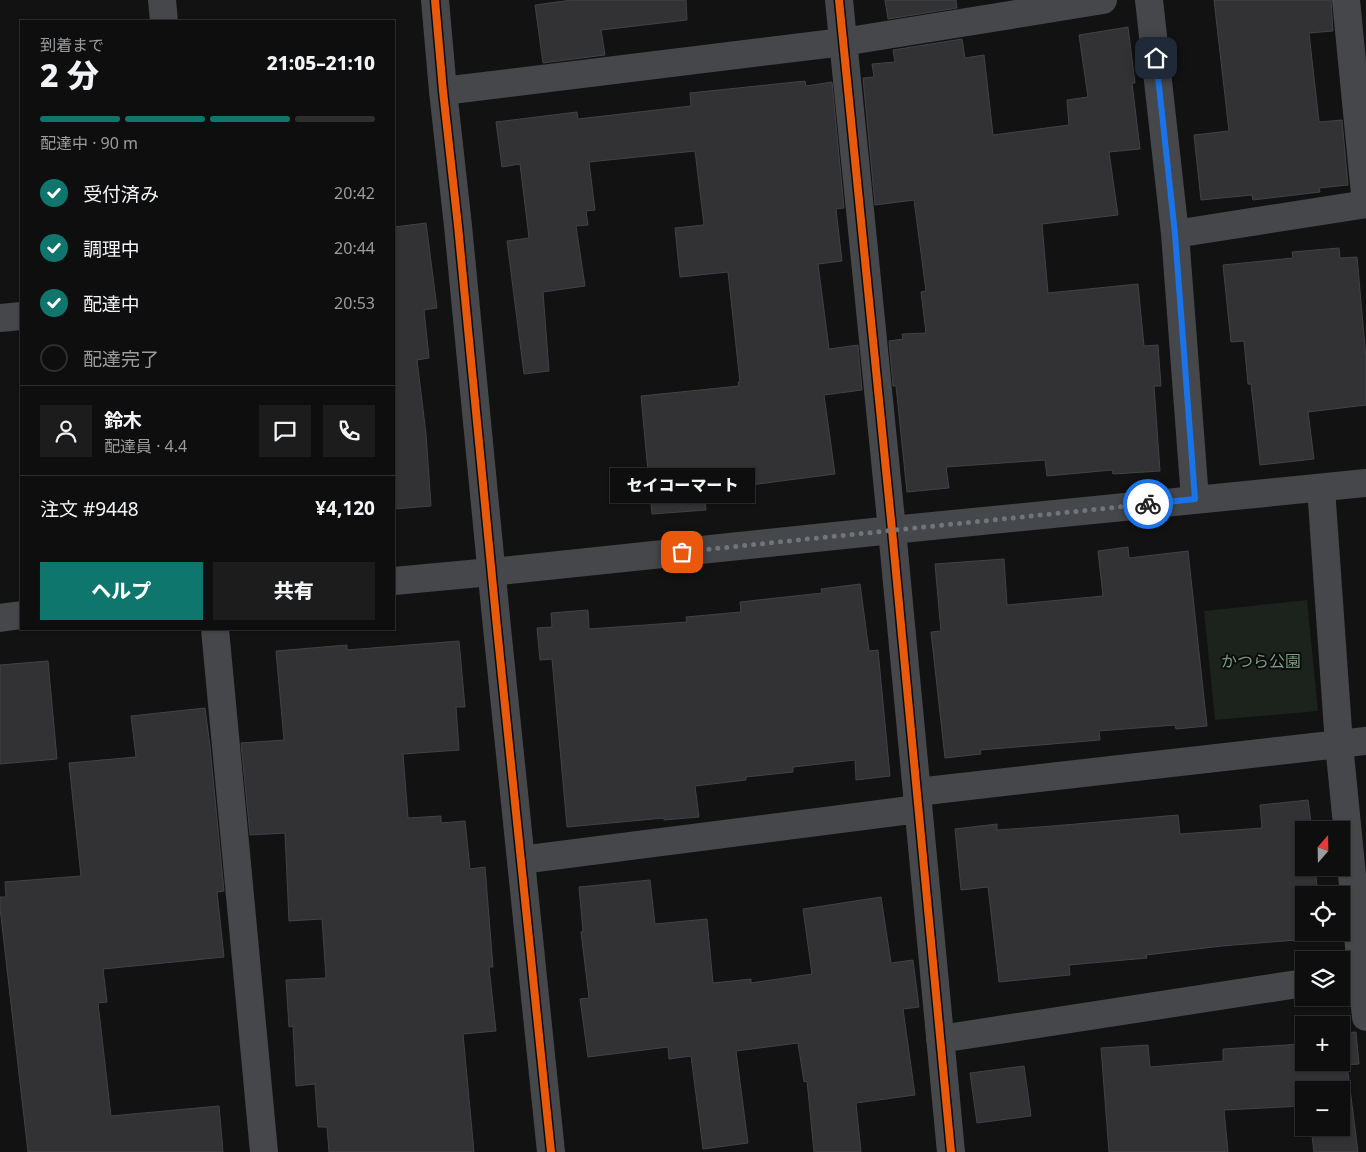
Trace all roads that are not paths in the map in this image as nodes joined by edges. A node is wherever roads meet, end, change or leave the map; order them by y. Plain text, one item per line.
1 (162, 0) edge
2 (435, 0) edge
3 (839, 0) edge
4 (1103, 0) edge
5 (1149, 0) edge
6 (1346, 0) edge
7 (164, 20) edge
8 (843, 42) junction
9 (443, 91) junction
10 (1366, 204) edge
11 (1175, 234) junction
12 (20, 316) edge
13 (0, 318) edge
14 (1366, 483) edge
15 (1321, 488) junction
16 (1195, 499) junction
17 (892, 530) junction
18 (491, 572) junction
19 (395, 581) edge
20 (20, 616) edge
21 (0, 618) edge
22 (215, 630) edge
23 (1366, 741) edge
24 (1339, 744) junction
25 (917, 801) junction
26 (521, 860) junction
27 (1356, 975) edge
28 (1295, 984) edge
29 (1366, 1017) edge
30 (940, 1039) junction
31 (264, 1152) edge
32 (551, 1152) edge
33 (951, 1152) edge

1 - 7 street
2 - 9 street
3 - 8 street
4 - 8 street
5 - 11 street
6 - 10 street
8 - 9 street
8 - 17 street
9 - 18 street
10 - 11 street
11 - 16 street
12 - 13 street
14 - 15 street
15 - 16 street
15 - 24 street
16 - 17 street
17 - 18 street
17 - 25 street
18 - 19 street
18 - 26 street
20 - 21 street
22 - 31 street
23 - 24 street
24 - 25 street
24 - 27 street
25 - 26 street
25 - 30 street
26 - 32 street
27 - 29 street
28 - 30 street
30 - 33 street

